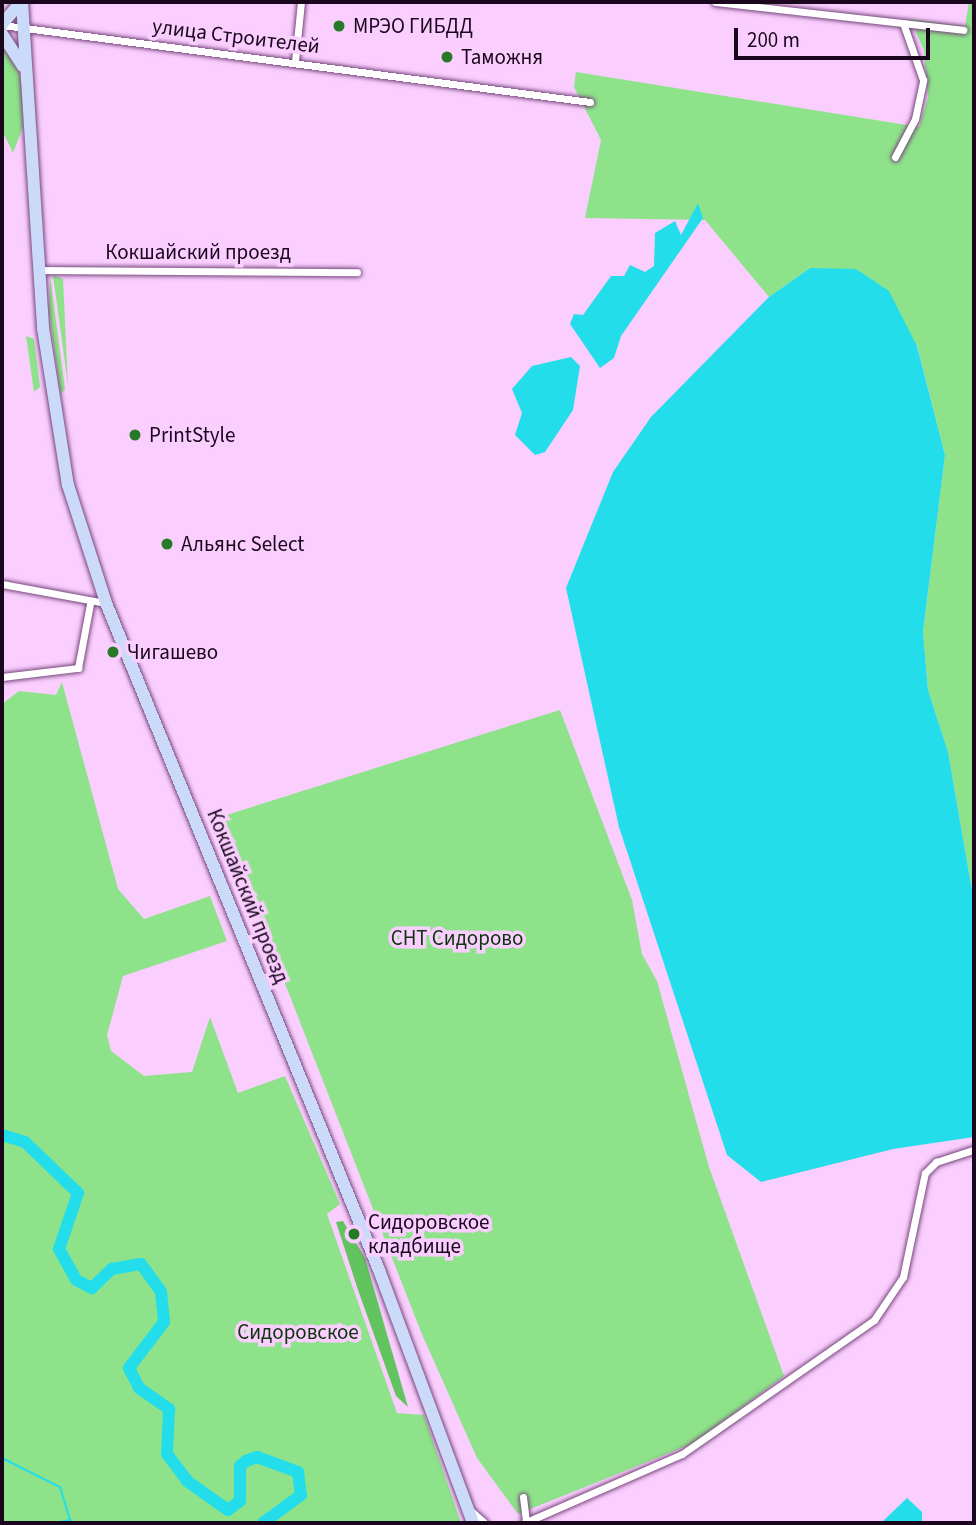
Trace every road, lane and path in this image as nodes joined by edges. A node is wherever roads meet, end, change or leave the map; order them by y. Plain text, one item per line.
1 (22, 2) edge
2 (301, 2) edge
3 (715, 2) edge
4 (753, 4) edge
5 (903, 23) junction
6 (2, 25) edge
7 (25, 28) junction
8 (963, 30) dead end
9 (2, 34) edge
10 (295, 61) junction
11 (28, 83) junction
12 (590, 102) dead end
13 (895, 157) dead end
14 (38, 270) junction
15 (357, 272) dead end
16 (2, 584) edge
17 (106, 603) junction
18 (90, 604) junction
19 (2, 677) edge
20 (974, 1150) edge
21 (523, 1497) dead end
22 (472, 1517) edge
23 (525, 1522) edge
24 (485, 1523) edge

1 - 6 main road
1 - 7 main road, Кокшайский проезд
2 - 10 street
3 - 4 street
4 - 5 street
5 - 8 street
5 - 13 street
6 - 7 street, улица Строителей
7 - 10 street, улица Строителей
7 - 11 main road, Кокшайский проезд
9 - 11 main road
10 - 12 street, улица Строителей
11 - 14 main road, Кокшайский проезд
14 - 15 street, Кокшайский проезд
14 - 17 main road, Кокшайский проезд
16 - 18 street
17 - 18 street
17 - 22 main road, Кокшайский проезд
18 - 19 street
20 - 23 street
21 - 23 street
22 - 24 street

